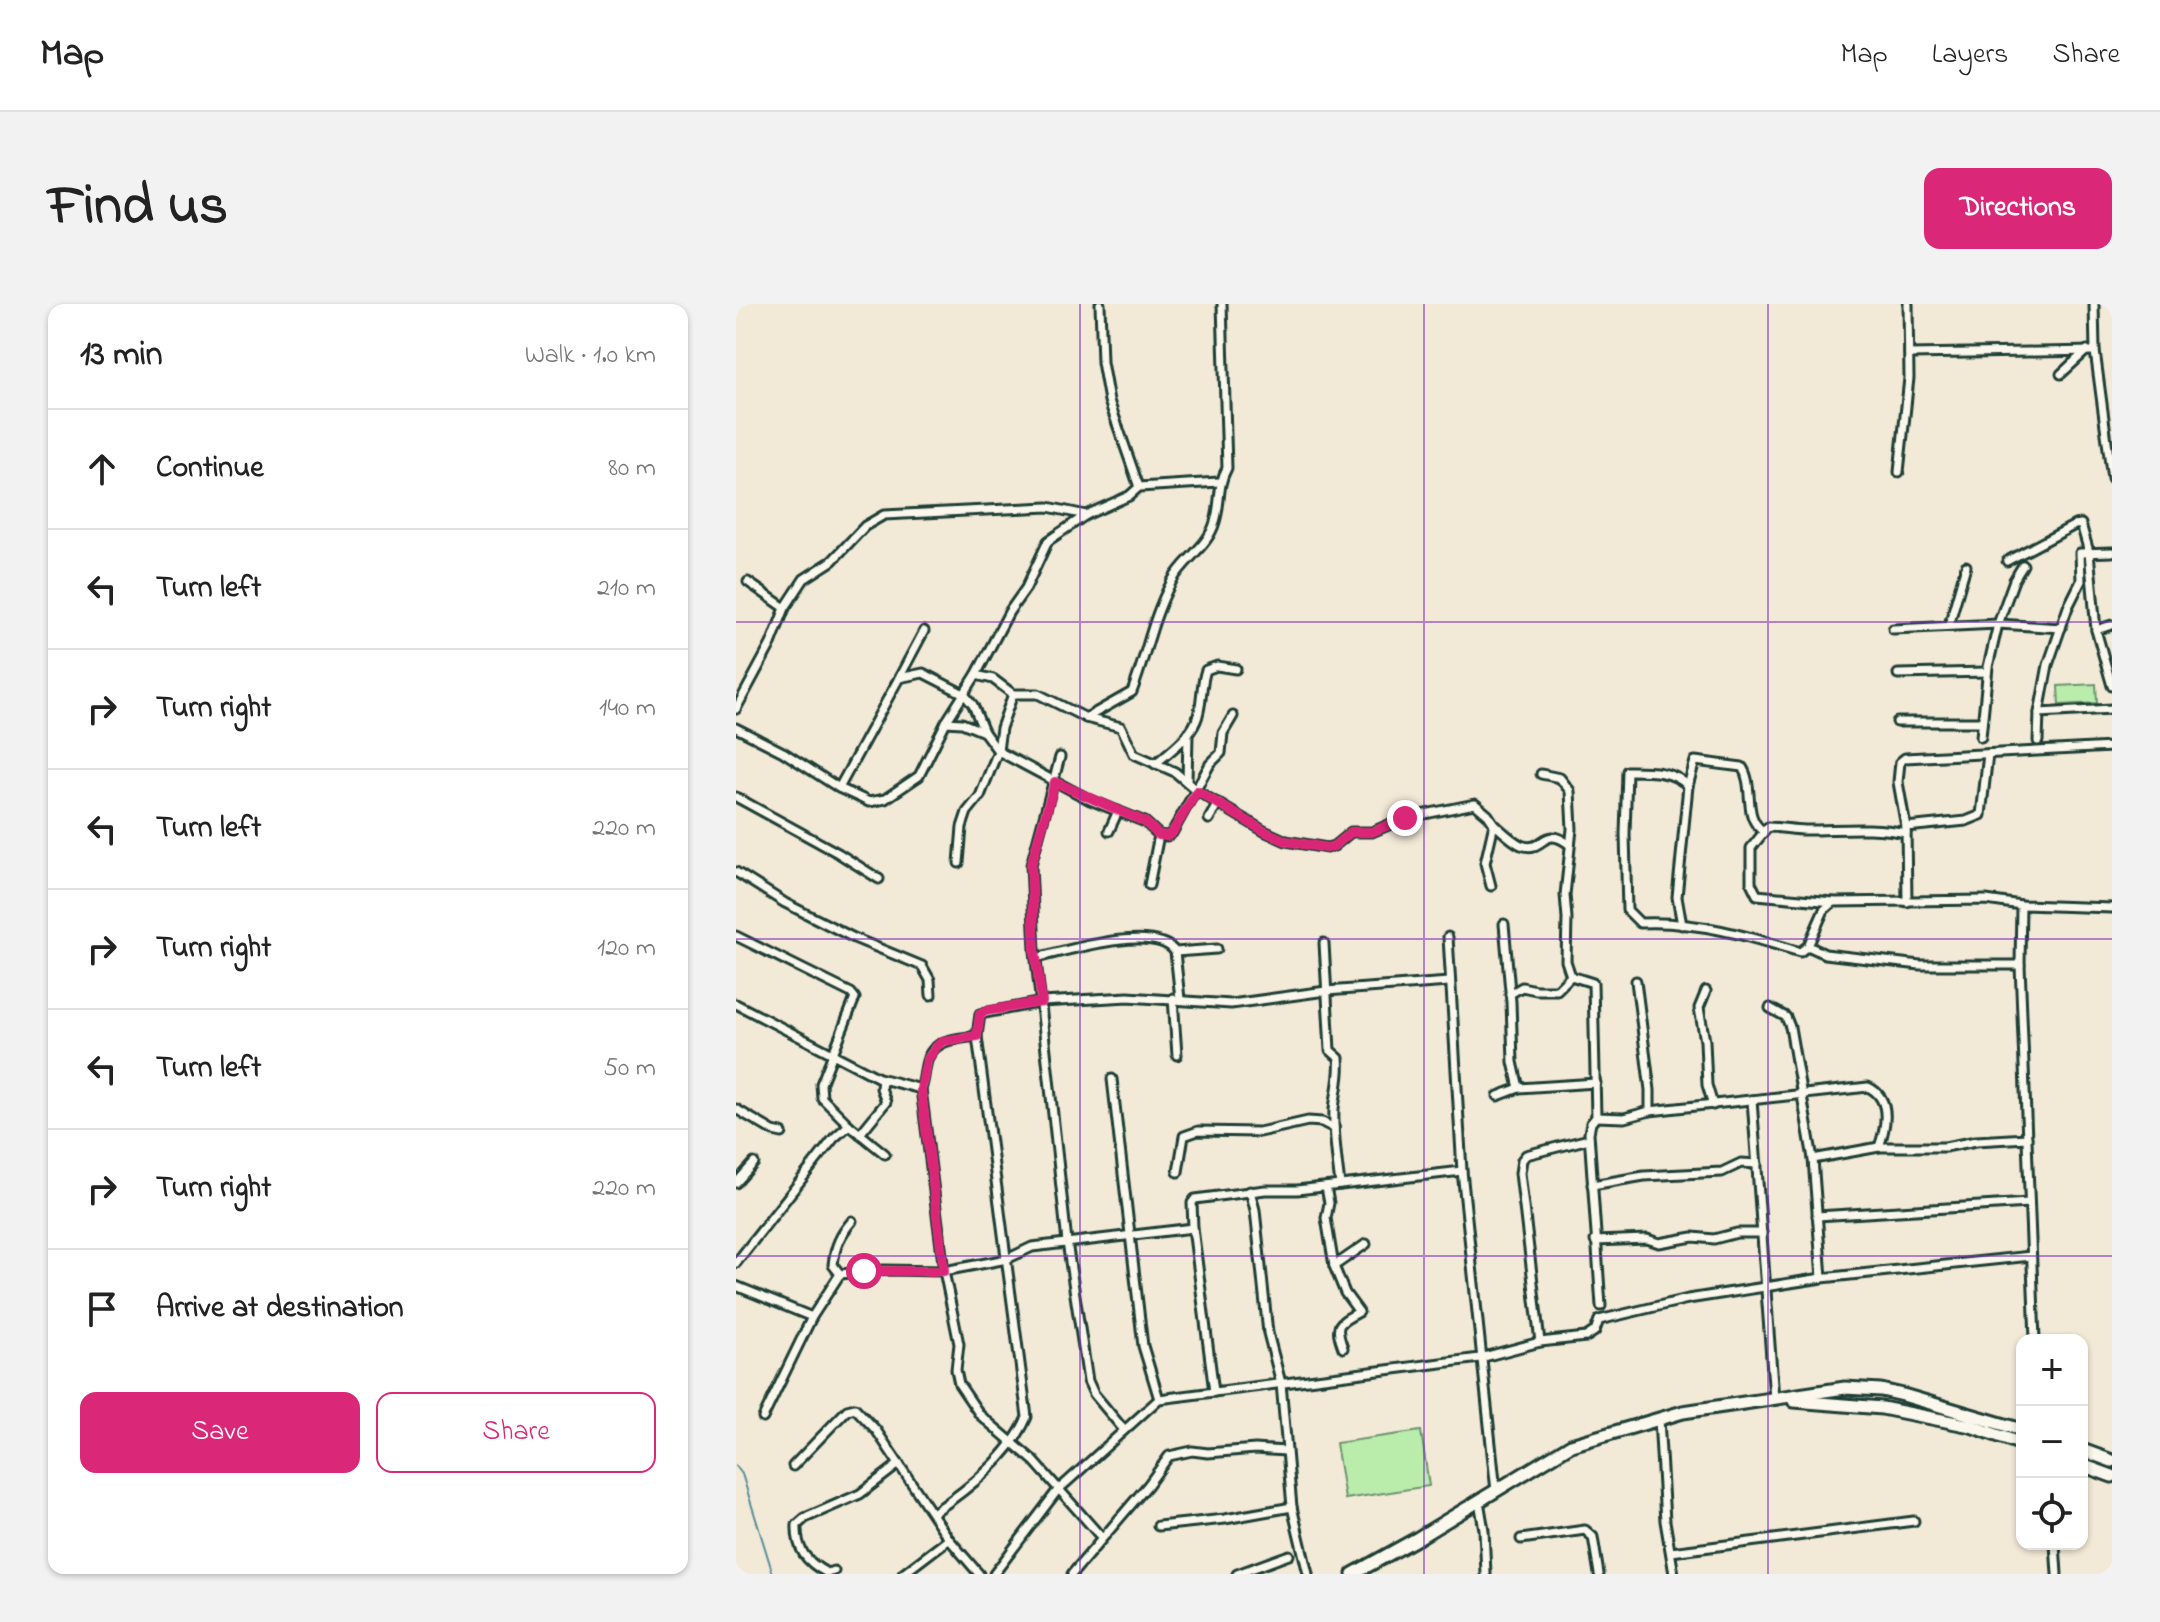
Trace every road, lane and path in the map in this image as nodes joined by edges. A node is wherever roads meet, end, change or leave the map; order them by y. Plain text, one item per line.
1 (1100, 304) edge
2 (1222, 304) edge
3 (1908, 304) edge
4 (2094, 304) edge
5 (2091, 351) junction
6 (1909, 354) junction
7 (2061, 374) dead end
8 (1899, 472) dead end
9 (2112, 479) edge
10 (1219, 482) junction
11 (1139, 487) junction
12 (1086, 515) junction
13 (2084, 552) junction
14 (2112, 552) edge
15 (2007, 561) dead end
16 (2023, 565) dead end
17 (1966, 566) dead end
18 (2081, 581) junction
19 (2091, 581) junction
20 (748, 582) dead end
21 (785, 608) junction
22 (1998, 624) junction
23 (1949, 625) junction
24 (2112, 625) edge
25 (2061, 628) junction
26 (1893, 629) dead end
27 (2096, 630) junction
28 (924, 631) dead end
29 (1236, 669) dead end
30 (1987, 672) junction
31 (1898, 674) dead end
32 (976, 675) junction
33 (899, 678) junction
34 (2112, 686) edge
35 (964, 694) junction
36 (1013, 694) junction
37 (736, 709) edge
38 (2112, 709) edge
39 (2039, 713) junction
40 (1233, 716) dead end
41 (1086, 718) junction
42 (946, 722) junction
43 (1897, 722) dead end
44 (1981, 722) junction
45 (736, 728) edge
46 (984, 732) junction
47 (1188, 734) junction
48 (1981, 737) dead end
49 (2038, 741) dead end
50 (2112, 747) edge
51 (998, 751) junction
52 (1988, 754) junction
53 (1060, 757) dead end
54 (1155, 764) junction
55 (1541, 774) dead end
56 (1055, 782) junction
57 (1187, 782) junction
58 (1688, 786) junction
59 (839, 788) junction
60 (1197, 791) junction
61 (736, 797) edge
62 (1218, 803) junction
63 (1118, 811) junction
64 (1209, 819) dead end
65 (1494, 824) junction
66 (1906, 830) junction
67 (1109, 831) dead end
68 (1763, 831) junction
69 (1159, 835) junction
70 (1570, 845) junction
71 (959, 863) dead end
72 (736, 872) edge
73 (879, 879) dead end
74 (1149, 885) dead end
75 (1491, 886) dead end
76 (1833, 902) junction
77 (1907, 902) junction
78 (2021, 905) junction
79 (2112, 908) edge
80 (1504, 924) dead end
81 (1682, 925) junction
82 (736, 936) edge
83 (1448, 937) dead end
84 (1324, 943) dead end
85 (1808, 946) junction
86 (1217, 949) dead end
87 (1175, 952) junction
88 (1036, 958) junction
89 (2020, 965) junction
90 (1571, 976) junction
91 (1636, 981) dead end
92 (1449, 982) junction
93 (1326, 991) junction
94 (1706, 991) dead end
95 (1510, 994) junction
96 (931, 995) dead end
97 (1176, 998) junction
98 (1042, 1002) junction
99 (736, 1004) edge
100 (1770, 1008) dead end
101 (977, 1036) junction
102 (833, 1054) junction
103 (1177, 1055) dead end
104 (882, 1079) junction
105 (1112, 1079) dead end
106 (1596, 1083) junction
107 (1519, 1088) junction
108 (921, 1089) junction
109 (1802, 1095) junction
110 (1498, 1096) dead end
111 (1752, 1100) junction
112 (1713, 1105) junction
113 (736, 1109) edge
114 (1650, 1111) junction
115 (1596, 1117) junction
116 (849, 1125) junction
117 (1334, 1128) junction
118 (782, 1133) dead end
119 (860, 1134) junction
120 (2027, 1138) junction
121 (1589, 1139) junction
122 (1879, 1147) junction
123 (885, 1154) dead end
124 (1813, 1159) junction
125 (754, 1163) dead end
126 (1757, 1164) junction
127 (1462, 1171) junction
128 (1178, 1172) dead end
129 (736, 1183) edge
130 (1340, 1185) junction
131 (1592, 1185) junction
132 (1326, 1187) junction
133 (1250, 1191) junction
134 (2029, 1203) junction
135 (1817, 1216) junction
136 (852, 1221) dead end
137 (1193, 1228) junction
138 (1762, 1233) junction
139 (1131, 1236) junction
140 (1595, 1241) junction
141 (1067, 1242) junction
142 (1366, 1244) dead end
143 (2031, 1256) junction
144 (1007, 1259) junction
145 (736, 1263) edge
146 (1334, 1266) junction
147 (944, 1271) junction
148 (840, 1274) junction
149 (1822, 1278) junction
150 (736, 1286) edge
151 (1765, 1288) junction
152 (1601, 1306) dead end
153 (812, 1317) junction
154 (2035, 1334) edge
155 (1540, 1342) junction
156 (1343, 1348) dead end
157 (1480, 1358) junction
158 (1281, 1383) junction
159 (1881, 1390) junction
160 (1214, 1392) junction
161 (1159, 1399) junction
162 (1774, 1399) junction
163 (1882, 1408) junction
164 (763, 1418) dead end
165 (1659, 1419) junction
166 (2016, 1428) edge
167 (1124, 1430) junction
168 (2016, 1442) edge
169 (1013, 1443) junction
170 (1286, 1451) junction
171 (2088, 1452) edge
172 (2112, 1461) edge
173 (899, 1464) junction
174 (793, 1466) dead end
175 (2088, 1467) edge
176 (2112, 1476) edge
177 (1057, 1491) junction
178 (1496, 1491) junction
179 (1479, 1501) junction
180 (1292, 1507) junction
181 (933, 1513) junction
182 (1914, 1521) dead end
183 (1158, 1526) dead end
184 (1102, 1538) junction
185 (949, 1539) junction
186 (1521, 1539) dead end
187 (2055, 1550) edge
188 (1671, 1552) junction
189 (1289, 1555) dead end
190 (834, 1571) dead end
191 (903, 1574) edge
192 (979, 1574) edge
193 (994, 1574) edge
194 (1072, 1574) edge
195 (1237, 1574) edge
196 (1308, 1574) edge
197 (1353, 1574) edge
198 (1486, 1574) edge
199 (1599, 1574) edge
200 (1674, 1574) edge
201 (2057, 1574) edge

1 - 11 street
2 - 10 street
3 - 6 street
4 - 5 street
5 - 6 street
5 - 7 street
5 - 9 street
6 - 8 street
10 - 11 street
10 - 41 street
11 - 12 street
12 - 21 street
12 - 32 street
13 - 14 street
13 - 15 street
13 - 18 street
13 - 19 street
16 - 22 street
17 - 23 street
18 - 19 street
18 - 25 street
19 - 27 street
20 - 21 street
21 - 37 street
22 - 23 street
22 - 25 street
22 - 30 street
23 - 26 street
24 - 27 street
25 - 39 street
27 - 34 street
28 - 33 street
29 - 47 street
30 - 31 street
30 - 44 street
32 - 35 street
32 - 36 street
33 - 35 street
33 - 59 street
35 - 42 street
35 - 46 street
36 - 41 street
36 - 51 street
38 - 39 street
39 - 49 street
40 - 60 street
41 - 54 street
42 - 46 street
42 - 59 street
43 - 44 street
44 - 48 street
45 - 59 street
46 - 51 street
47 - 54 street
47 - 57 street
50 - 52 street
51 - 56 street
51 - 71 street
52 - 66 street
52 - 66 street
53 - 56 street
54 - 57 street
55 - 70 street
56 - 63 street
56 - 88 street
57 - 60 street
58 - 68 street
58 - 81 street
58 - 81 street
60 - 62 street
60 - 69 street
61 - 73 street
62 - 64 street
62 - 65 street
63 - 67 street
63 - 69 street
65 - 70 street
65 - 75 street
66 - 68 street
66 - 77 street
68 - 76 street
69 - 74 street
70 - 90 street
72 - 96 street
76 - 77 street
76 - 85 street
77 - 78 street
78 - 79 street
78 - 89 street
80 - 95 street
81 - 85 street
82 - 102 street
83 - 92 street
84 - 93 street
85 - 89 street
86 - 87 street
87 - 88 street
87 - 97 street
88 - 98 street
89 - 120 street
90 - 95 street
90 - 106 street
91 - 114 street
92 - 93 street
92 - 127 street
93 - 97 street
93 - 117 street
94 - 112 street
95 - 107 street
97 - 98 street
97 - 103 street
98 - 101 street
98 - 141 street
99 - 102 street
100 - 109 street
101 - 108 street
101 - 144 street
102 - 104 street
102 - 116 street
104 - 108 street
104 - 119 street
105 - 139 street
106 - 107 street
106 - 115 street
107 - 110 street
108 - 147 street
109 - 111 street
109 - 122 street
109 - 124 street
111 - 112 street
111 - 126 street
112 - 114 street
113 - 118 street
114 - 115 street
115 - 121 street
116 - 119 street
116 - 145 street
117 - 128 street
117 - 130 street
119 - 123 street
120 - 122 street
120 - 134 street
121 - 131 street
121 - 155 street
122 - 124 street
124 - 135 street
125 - 129 street
126 - 131 street
126 - 138 street
127 - 130 street
127 - 157 street
130 - 132 street
131 - 140 street
132 - 133 street
132 - 146 street
133 - 137 street
133 - 158 street
134 - 135 street
134 - 143 street
135 - 149 street
136 - 148 street
137 - 139 street
137 - 160 street
138 - 140 street
138 - 151 street
139 - 141 street
139 - 161 street
140 - 152 street
141 - 144 street
141 - 167 street
142 - 146 street
143 - 149 street
143 - 154 street
144 - 147 street
144 - 169 street
146 - 156 street
147 - 148 street
147 - 169 street
148 - 153 street
149 - 151 street
150 - 153 street
151 - 155 street
151 - 162 street
153 - 164 street
155 - 157 street
157 - 158 street
157 - 178 street
158 - 160 street
158 - 170 street
159 - 162 street
159 - 163 street
159 - 166 street
160 - 161 street
161 - 167 street
162 - 163 street
162 - 165 street
163 - 168 street
165 - 178 street
165 - 188 street
167 - 177 street
169 - 177 street
169 - 181 street
170 - 180 street
170 - 184 street
171 - 172 street
173 - 174 street
173 - 181 street
173 - 190 street
175 - 176 street
177 - 184 street
177 - 193 street
178 - 179 street
179 - 197 street
179 - 198 street
180 - 183 street
180 - 196 street
181 - 185 street
182 - 188 street
184 - 194 street
185 - 191 street
185 - 192 street
186 - 199 street
187 - 201 street
188 - 200 street
189 - 195 street

